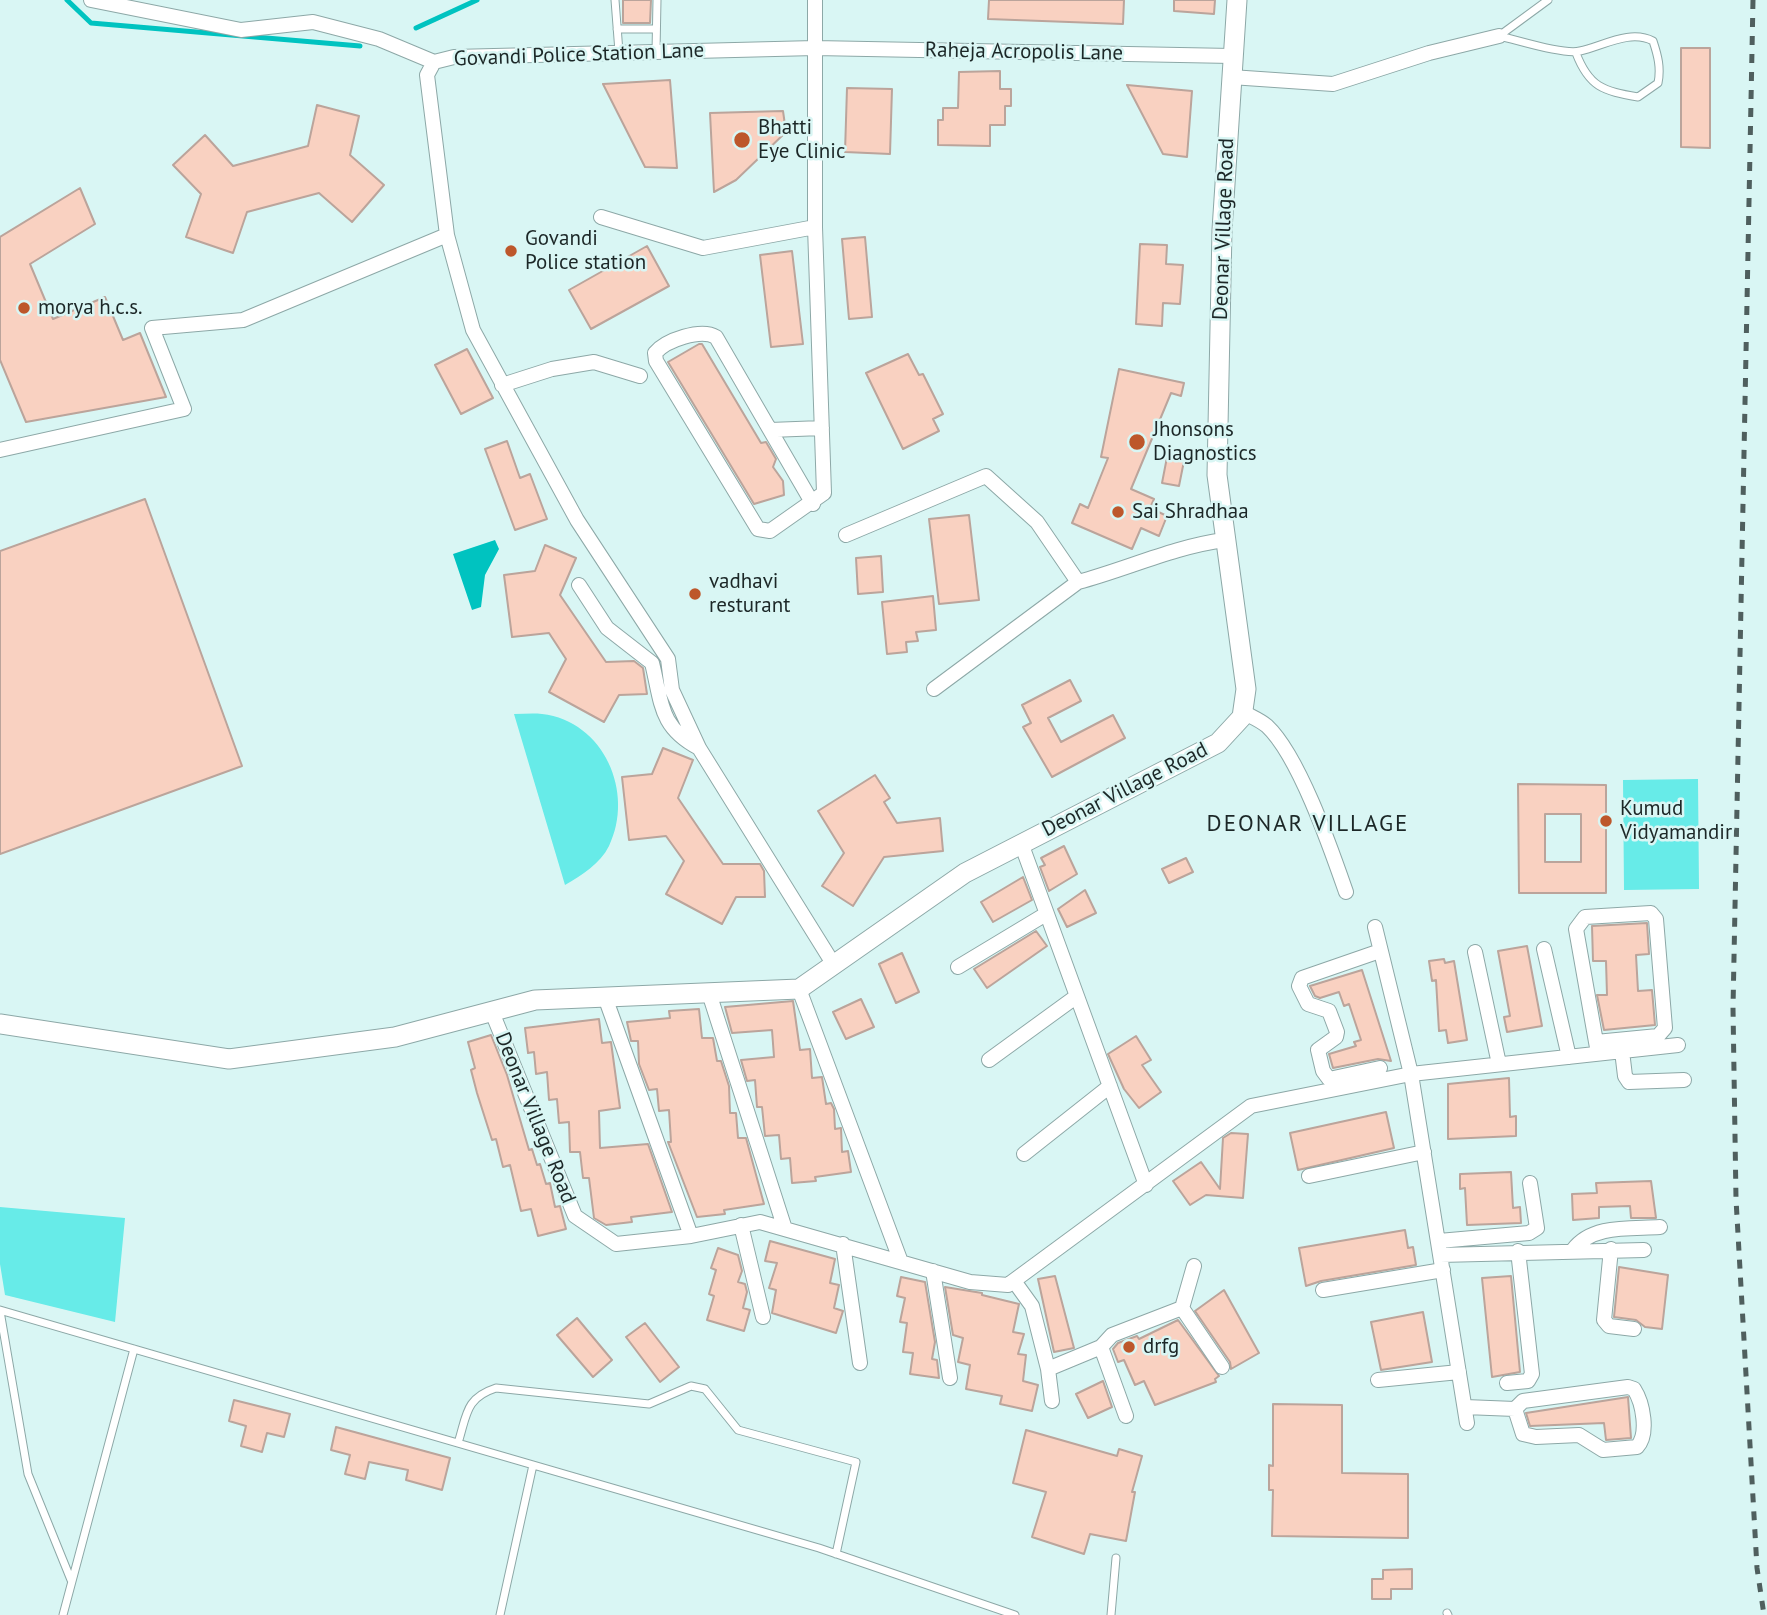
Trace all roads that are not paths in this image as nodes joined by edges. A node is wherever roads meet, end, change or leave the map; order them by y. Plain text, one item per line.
1 (91, 0) edge
2 (615, 0) edge
3 (657, 0) edge
4 (815, 0) edge
5 (1237, 0) edge
6 (1548, 0) edge
7 (617, 29) junction
8 (656, 29) junction
9 (1499, 36) junction
10 (816, 48) junction
11 (656, 52) junction
12 (1576, 52) junction
13 (619, 53) junction
14 (1232, 56) junction
15 (434, 62) junction
16 (1231, 77) junction
17 (601, 217) dead end
18 (815, 227) junction
19 (447, 235) junction
20 (640, 376) dead end
21 (502, 385) junction
22 (822, 428) junction
23 (770, 430) junction
24 (0, 450) edge
25 (813, 504) junction
26 (846, 535) dead end
27 (1224, 540) junction
28 (1078, 582) junction
29 (579, 585) dead end
30 (934, 689) dead end
31 (1243, 712) junction
32 (699, 748) junction
33 (1021, 843) junction
34 (1346, 892) dead end
35 (1046, 914) junction
36 (1375, 927) dead end
37 (1544, 949) dead end
38 (1380, 951) junction
39 (1475, 952) dead end
40 (834, 965) junction
41 (958, 967) dead end
42 (799, 989) junction
43 (709, 993) junction
44 (1077, 996) junction
45 (605, 997) junction
46 (492, 1012) junction
47 (0, 1024) edge
48 (1678, 1045) dead end
49 (1597, 1048) junction
50 (1622, 1051) junction
51 (1569, 1056) junction
52 (989, 1060) dead end
53 (1499, 1064) junction
54 (1380, 1068) dead end
55 (1411, 1074) junction
56 (1684, 1080) dead end
57 (1110, 1086) junction
58 (1424, 1152) junction
59 (1024, 1154) dead end
60 (1309, 1176) dead end
61 (1530, 1183) dead end
62 (1146, 1185) junction
63 (741, 1226) junction
64 (784, 1226) junction
65 (1660, 1227) dead end
66 (691, 1236) junction
67 (843, 1244) junction
68 (1439, 1248) junction
69 (1611, 1249) junction
70 (1573, 1250) junction
71 (1644, 1250) dead end
72 (1518, 1251) junction
73 (901, 1262) junction
74 (1194, 1266) dead end
75 (1443, 1270) junction
76 (933, 1271) junction
77 (1014, 1281) junction
78 (1323, 1290) dead end
79 (1182, 1308) junction
80 (0, 1310) edge
81 (763, 1317) dead end
82 (1634, 1329) dead end
83 (1101, 1347) junction
84 (134, 1349) junction
85 (860, 1363) dead end
86 (1222, 1367) dead end
87 (1048, 1368) junction
88 (1459, 1372) junction
89 (950, 1378) dead end
90 (1378, 1380) dead end
91 (1507, 1383) dead end
92 (1052, 1401) dead end
93 (1465, 1407) junction
94 (1515, 1409) junction
95 (1126, 1416) dead end
96 (1467, 1423) dead end
97 (458, 1443) junction
98 (533, 1465) junction
99 (836, 1554) junction
100 (1116, 1558) dead end
101 (71, 1580) junction
102 (63, 1615) edge
103 (500, 1615) edge
104 (1015, 1615) edge
105 (1111, 1615) edge

1 - 15 street
2 - 7 lane
3 - 8 lane
4 - 10 street
5 - 14 main road, Deonar Village Road
6 - 9 lane
7 - 8 lane
7 - 13 lane
8 - 11 lane
9 - 12 lane
9 - 16 street
10 - 11 street, Govandi Police Station Lane
10 - 14 street, Raheja Acropolis Lane
10 - 18 street
11 - 13 street, Govandi Police Station Lane
12 - 12 lane
13 - 15 street, Govandi Police Station Lane
14 - 16 main road, Deonar Village Road
15 - 19 street, Govandi Police Station Lane
16 - 27 main road, Deonar Village Road
17 - 18 street
18 - 22 street
19 - 21 street, Govandi Police Station Lane
19 - 24 street
20 - 21 street
21 - 32 street, Govandi Police Station Lane
22 - 23 street
22 - 25 street
23 - 25 street
23 - 25 street
26 - 28 street
27 - 28 street
27 - 31 main road, Deonar Village Road
28 - 30 street
29 - 32 street
31 - 33 main road, Deonar Village Road
31 - 34 street
32 - 40 street
33 - 35 street
33 - 40 main road, Deonar Village Road
35 - 41 street
35 - 44 street
36 - 38 street
37 - 51 street
38 - 54 street
38 - 55 street
39 - 53 street
40 - 42 main road, Deonar Village Road
42 - 43 main road, Deonar Village Road
42 - 73 street
43 - 45 main road, Deonar Village Road
43 - 64 street
44 - 52 street
44 - 57 street
45 - 46 main road, Deonar Village Road
45 - 66 street
46 - 47 main road, Deonar Village Road
46 - 66 street, Deonar Village Road
48 - 50 street
49 - 49 street
49 - 50 street
49 - 51 street
50 - 56 street
51 - 53 street
53 - 55 street
55 - 58 street
55 - 62 street
57 - 59 street
57 - 62 street
58 - 60 street
58 - 68 street
61 - 68 street
62 - 77 street
63 - 64 street, Deonar Village Road
63 - 66 street, Deonar Village Road
63 - 81 street
64 - 67 street, Deonar Village Road
65 - 70 street
67 - 73 street, Deonar Village Road
67 - 85 street
68 - 72 street
68 - 75 street
69 - 70 street
69 - 71 street
69 - 82 street
70 - 72 street
72 - 91 street
73 - 76 street, Deonar Village Road
74 - 79 street
75 - 78 street
75 - 88 street
76 - 77 street, Deonar Village Road
76 - 89 street
77 - 87 street
79 - 83 street
79 - 86 street
80 - 84 lane
80 - 101 lane
83 - 87 street
83 - 95 street
84 - 97 lane
84 - 101 lane
87 - 92 street
88 - 90 street
88 - 93 street
93 - 94 street
93 - 96 street
94 - 94 street
97 - 98 lane
97 - 99 lane
98 - 99 lane
98 - 103 lane
99 - 104 lane
100 - 105 lane
101 - 102 lane

